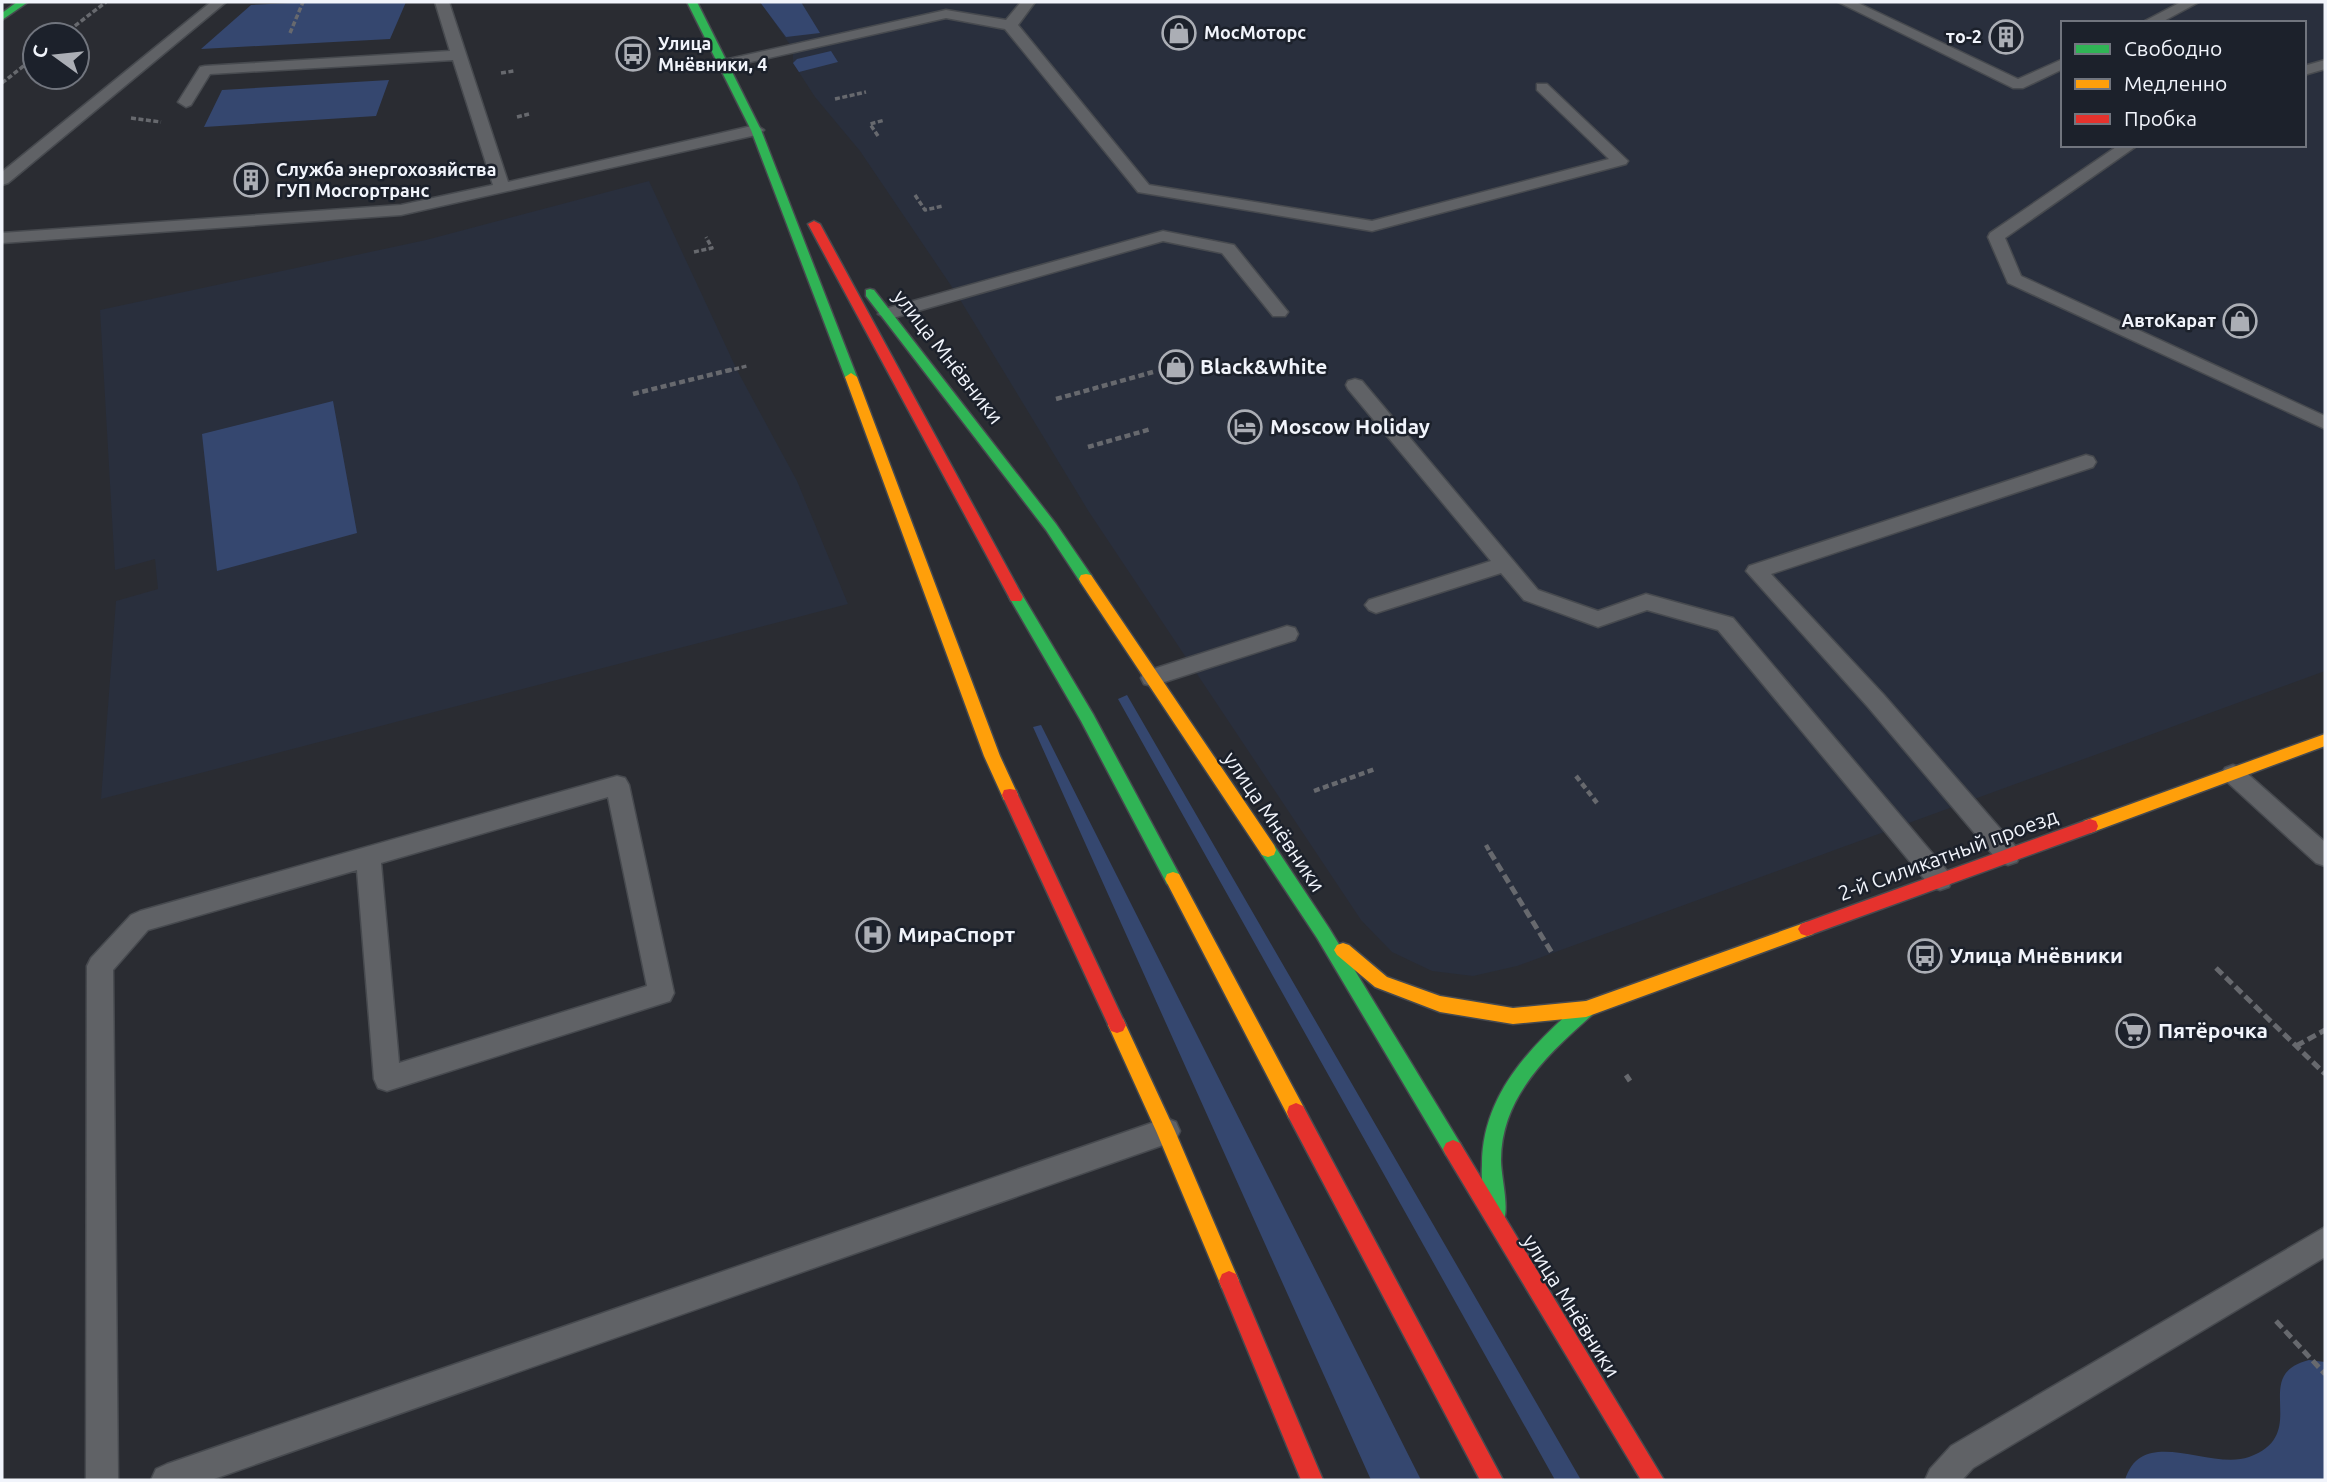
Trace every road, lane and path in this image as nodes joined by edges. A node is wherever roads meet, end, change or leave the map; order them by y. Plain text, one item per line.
1 (23, 2) edge
2 (106, 2) edge
3 (219, 2) edge
4 (442, 2) edge
5 (692, 2) edge
6 (1028, 2) edge
7 (1845, 2) edge
8 (2192, 2) edge
9 (942, 8) edge
10 (2, 17) edge
11 (81, 21) edge
12 (2152, 21) edge
13 (1010, 25) junction
14 (459, 55) junction
15 (724, 64) junction
16 (2061, 64) edge
17 (2325, 64) edge
18 (21, 68) edge
19 (2306, 70) edge
20 (2, 83) edge
21 (1542, 87) dead end
22 (866, 92) dead end
23 (835, 99) dead end
24 (186, 102) dead end
25 (85, 111) junction
26 (885, 120) dead end
27 (170, 121) dead end
28 (756, 130) junction
29 (878, 136) dead end
30 (2127, 147) edge
31 (2, 180) edge
32 (502, 188) junction
33 (915, 195) dead end
34 (943, 206) dead end
35 (812, 220) junction
36 (706, 237) dead end
37 (2, 238) edge
38 (694, 252) dead end
39 (1279, 312) dead end
40 (887, 314) junction
41 (747, 366) dead end
42 (1153, 372) dead end
43 (1355, 385) dead end
44 (633, 394) dead end
45 (1056, 399) dead end
46 (2325, 423) edge
47 (1151, 429) dead end
48 (1088, 447) dead end
49 (2086, 462) dead end
50 (1505, 564) junction
51 (1376, 605) dead end
52 (1287, 634) dead end
53 (1152, 678) junction
54 (2325, 740) edge
55 (1376, 769) dead end
56 (2233, 774) junction
57 (1576, 776) dead end
58 (1314, 791) dead end
59 (1597, 803) dead end
60 (1486, 845) dead end
61 (368, 855) junction
62 (2008, 855) junction
63 (2325, 856) edge
64 (1940, 880) junction
65 (1323, 933) junction
66 (1552, 953) dead end
67 (2216, 968) dead end
68 (1586, 1009) junction
69 (2325, 1030) edge
70 (2296, 1046) junction
71 (2325, 1074) edge
72 (1626, 1075) dead end
73 (1630, 1081) dead end
74 (1166, 1131) junction
75 (2325, 1241) edge
76 (1510, 1247) junction
77 (2247, 1288) junction
78 (2325, 1374) edge
79 (102, 1480) edge
80 (167, 1480) edge
81 (1312, 1480) edge
82 (1492, 1480) edge
83 (1653, 1480) edge
84 (1941, 1480) edge

1 - 10 main road
2 - 11 path
3 - 25 lane
4 - 14 lane
5 - 15 main road, улица Мнёвники
6 - 13 lane
7 - 16 lane
8 - 12 lane
9 - 13 lane
9 - 15 lane
13 - 21 lane
14 - 24 lane
14 - 32 lane
15 - 28 main road, улица Мнёвники
17 - 19 lane
18 - 20 path
22 - 23 path
25 - 27 path
25 - 31 lane
26 - 29 path
28 - 32 lane
28 - 35 main road, улица Мнёвники
28 - 74 main road, улица Мнёвники
30 - 46 lane
32 - 37 lane
33 - 34 path
35 - 40 main road, улица Мнёвники
35 - 82 main road, улица Мнёвники
36 - 38 path
39 - 40 lane
40 - 53 main road, улица Мнёвники
41 - 44 path
42 - 45 path
43 - 50 lane
47 - 48 path
49 - 62 lane
50 - 51 lane
50 - 64 lane
52 - 53 lane
53 - 65 main road, улица Мнёвники
54 - 56 main road, 2-й Силикатный проезд
55 - 58 path
56 - 62 main road, 2-й Силикатный проезд
56 - 63 lane
57 - 59 path
60 - 66 path
61 - 61 lane
61 - 79 lane
62 - 64 main road, 2-й Силикатный проезд
64 - 68 main road, 2-й Силикатный проезд
65 - 68 main road, 2-й Силикатный проезд
65 - 76 main road, улица Мнёвники
67 - 70 path
68 - 76 main road, 2-й Силикатный проезд
69 - 70 path
70 - 71 path
72 - 73 path
74 - 80 lane
74 - 81 main road, улица Мнёвники
75 - 77 lane
76 - 83 main road, улица Мнёвники
77 - 78 path
77 - 84 lane

